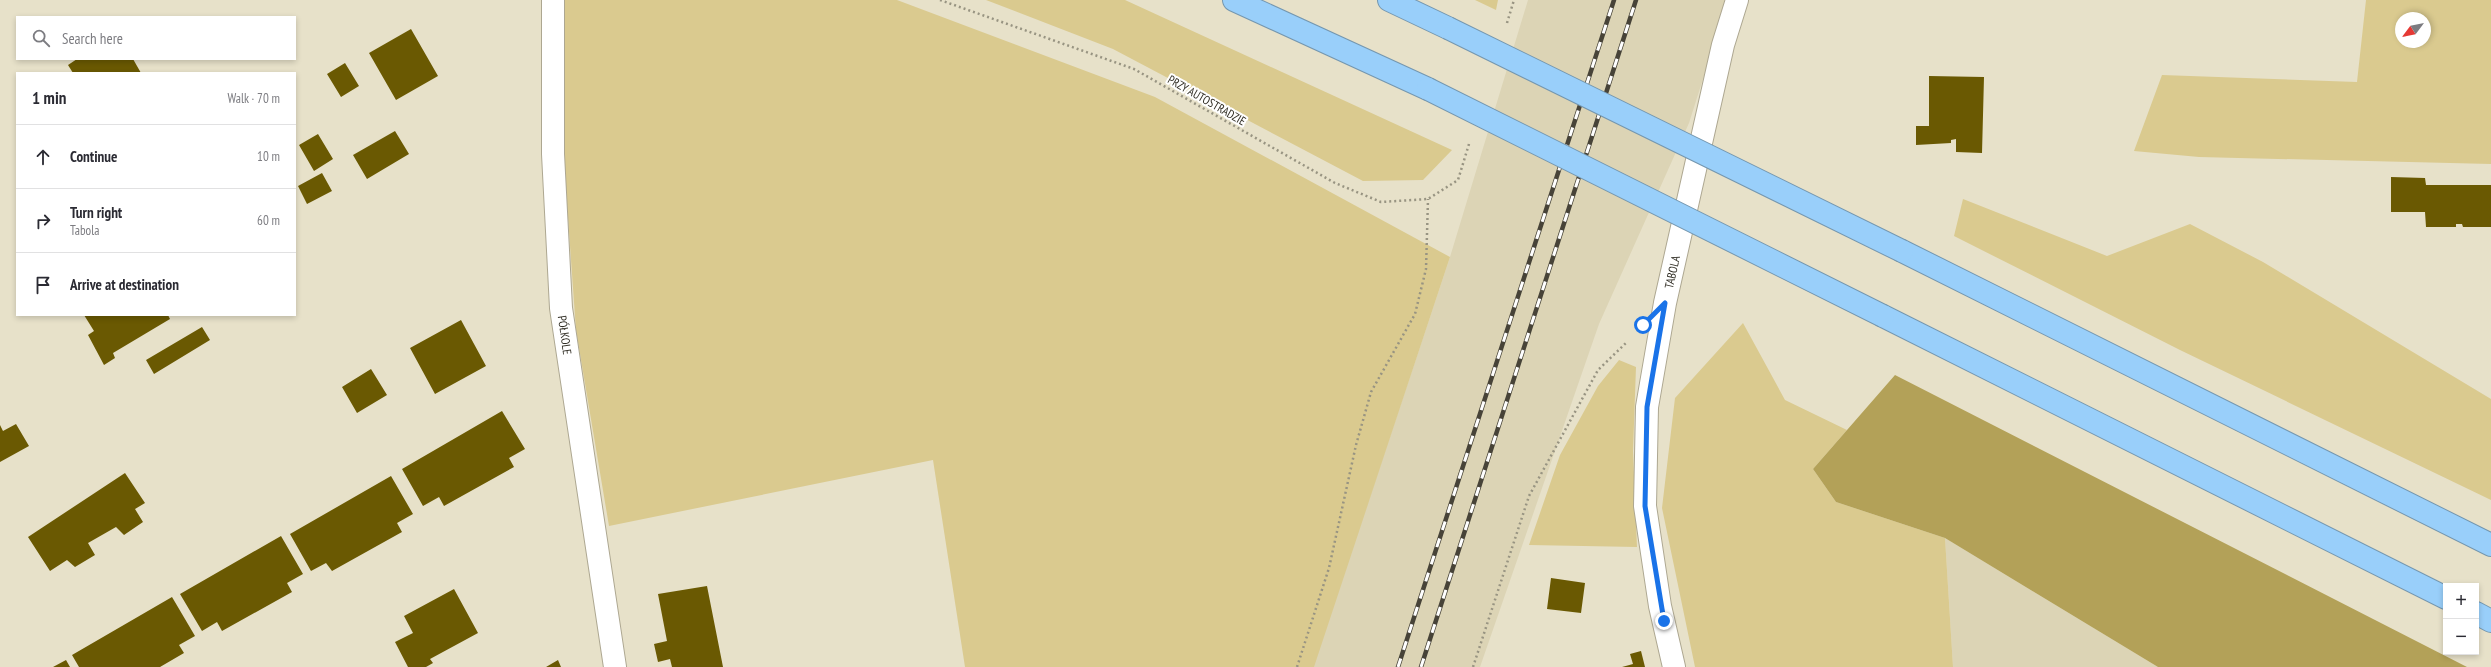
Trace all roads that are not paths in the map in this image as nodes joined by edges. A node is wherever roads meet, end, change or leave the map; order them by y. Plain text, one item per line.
1 (553, 0) edge
2 (1234, 0) edge
3 (1389, 0) edge
4 (1737, 0) edge
5 (2491, 545) edge
6 (2443, 596) edge
7 (2479, 614) edge
8 (2491, 620) edge
9 (614, 667) edge
10 (1674, 667) edge

1 - 9 street, PÓŁKOLE
2 - 6 highway, bridge
3 - 5 highway, bridge
4 - 10 street, TABOLA
7 - 8 highway

